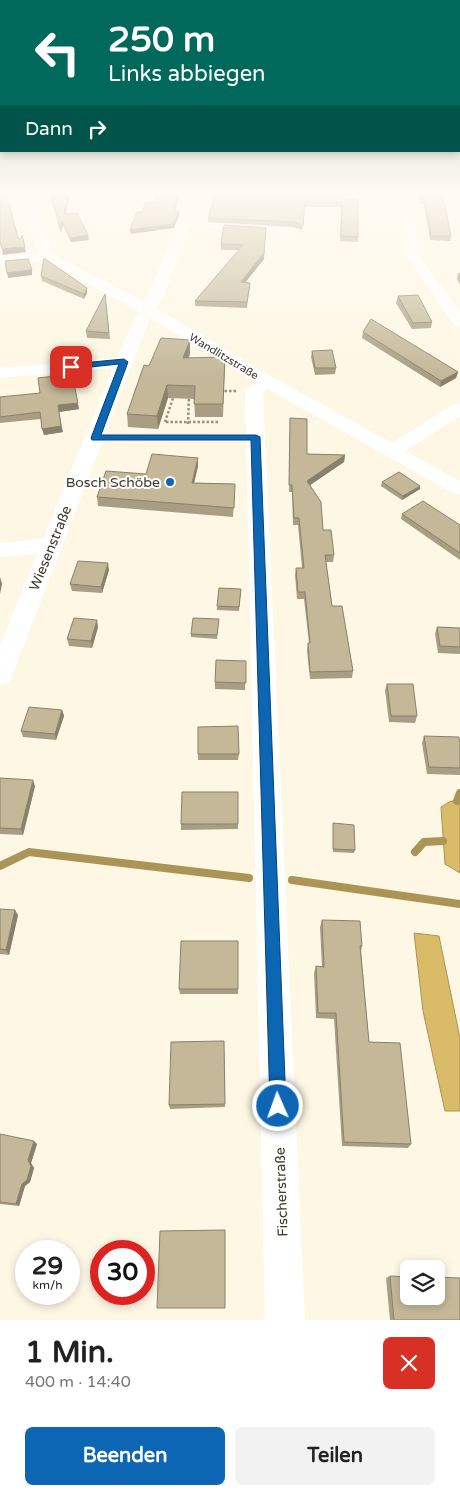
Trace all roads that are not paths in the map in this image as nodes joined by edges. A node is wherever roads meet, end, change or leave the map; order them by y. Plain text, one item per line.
1 (45, 253) edge
2 (173, 253) edge
3 (413, 253) edge
4 (46, 256) junction
5 (0, 262) edge
6 (146, 309) junction
7 (460, 323) edge
8 (124, 362) junction
9 (0, 373) edge
10 (261, 387) junction
11 (460, 408) edge
12 (256, 430) junction
13 (95, 438) junction
14 (392, 452) junction
15 (460, 489) edge
16 (50, 546) junction
17 (0, 550) edge
18 (0, 676) edge
19 (285, 1320) edge

1 - 4 street
2 - 6 street, Wiesenstraße
3 - 7 street
4 - 5 street
4 - 6 street, Wandlitzstraße
6 - 8 street, Wiesenstraße
6 - 10 street, Wandlitzstraße
8 - 9 street
8 - 13 street, Wiesenstraße
10 - 12 street, Fischerstraße
10 - 14 street, Wandlitzstraße
11 - 14 street
12 - 13 lane
12 - 19 street, Fischerstraße
13 - 16 street, Wiesenstraße
14 - 15 street, Wandlitzstraße
16 - 17 street
16 - 18 street, Wiesenstraße

